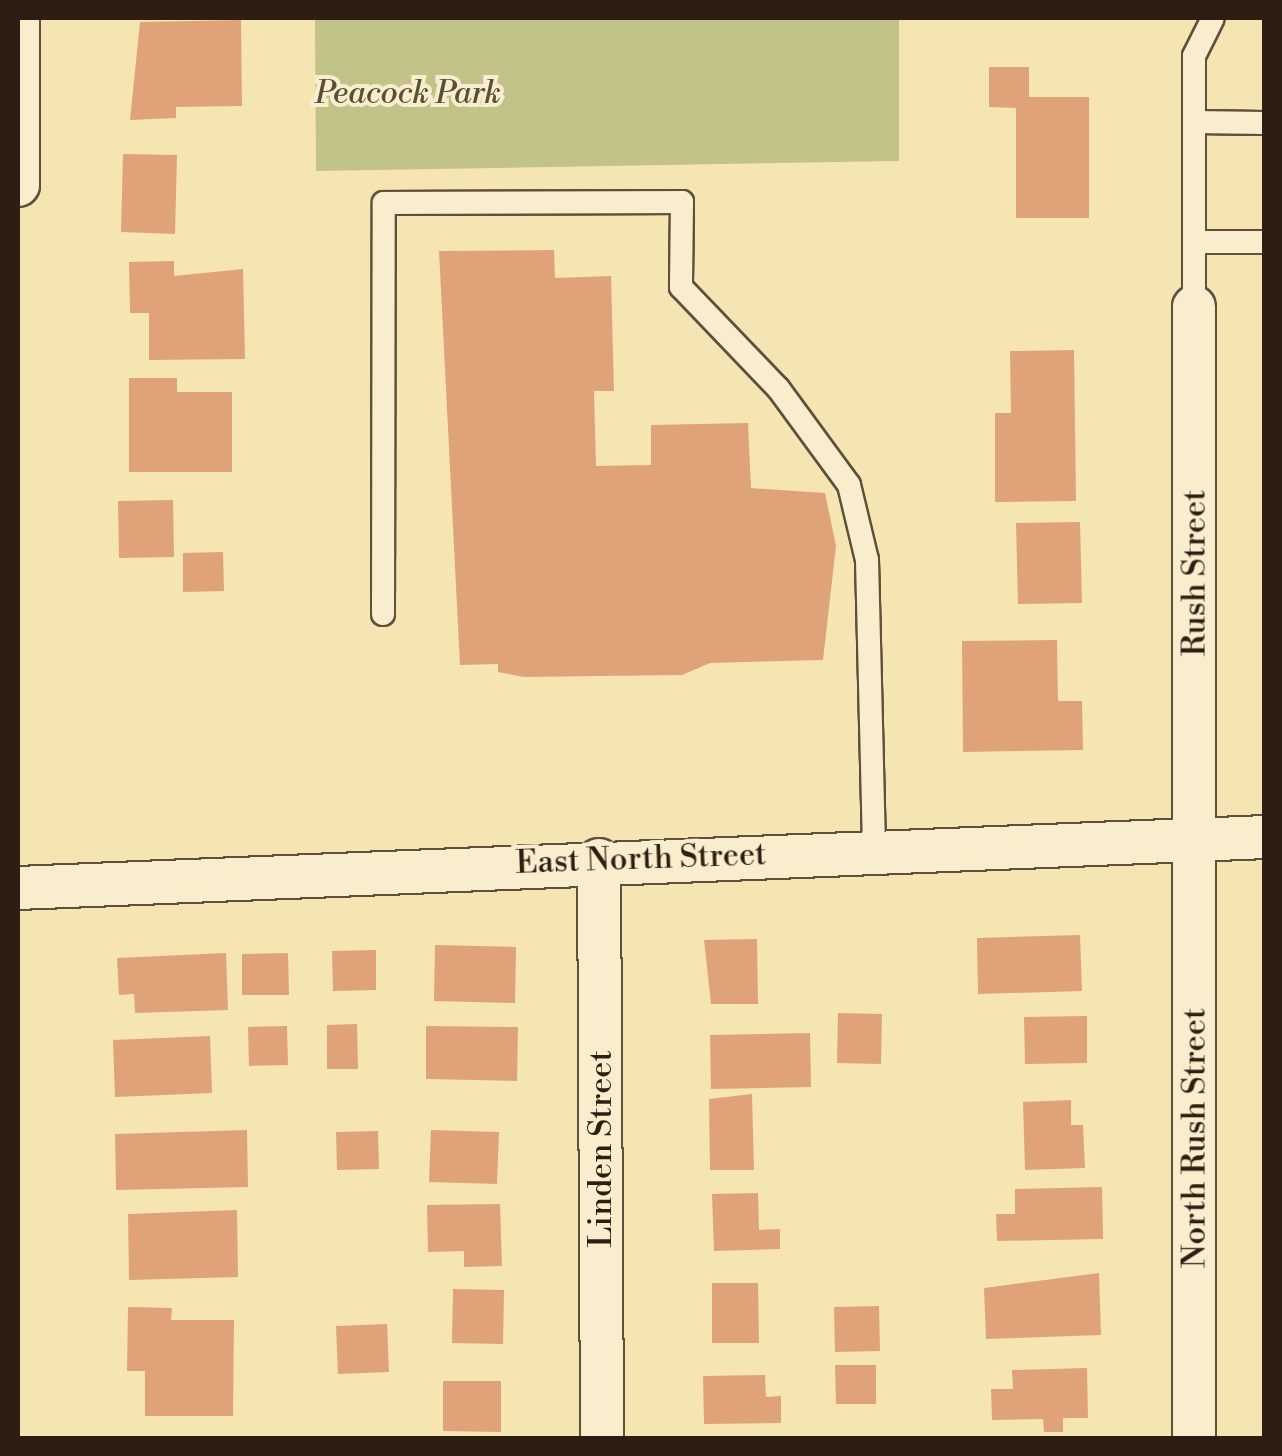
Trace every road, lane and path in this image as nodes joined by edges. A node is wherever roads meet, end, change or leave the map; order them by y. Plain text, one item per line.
1 (18, 18) edge
2 (1214, 18) edge
3 (1194, 122) junction
4 (1264, 123) edge
5 (18, 185) edge
6 (1196, 242) junction
7 (1264, 242) edge
8 (1194, 307) joint
9 (383, 614) dead end
10 (1264, 837) edge
11 (1196, 838) junction
12 (874, 850) junction
13 (600, 860) junction
14 (18, 888) edge
15 (602, 1438) edge
16 (1194, 1438) edge

1 - 5 street
2 - 3 lane
3 - 4 lane
3 - 6 lane
6 - 7 lane
6 - 8 lane
8 - 11 street, Rush Street
9 - 12 lane
10 - 11 street, East North Street
11 - 12 street, East North Street
11 - 16 street, North Rush Street
12 - 13 street, East North Street
13 - 14 street, East North Street
13 - 15 street, Linden Street

